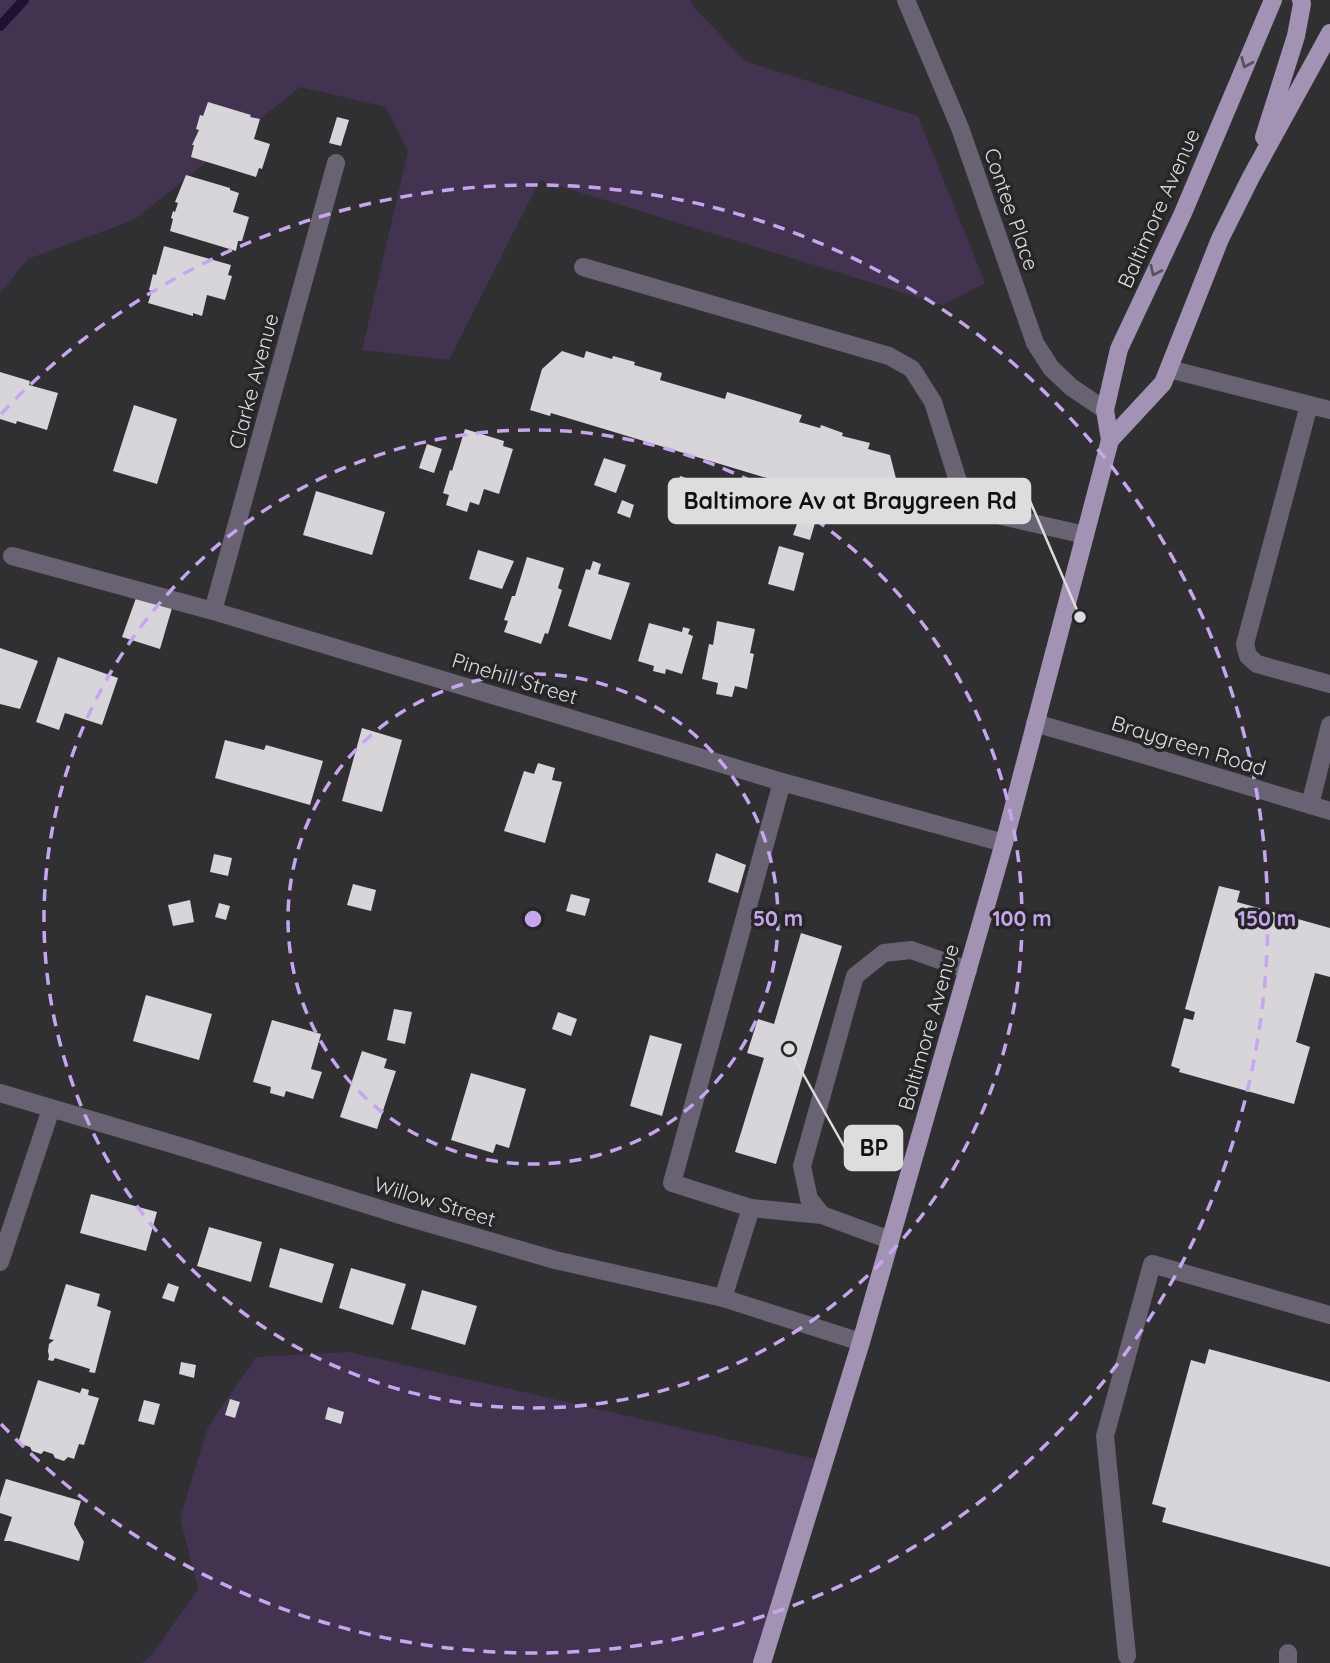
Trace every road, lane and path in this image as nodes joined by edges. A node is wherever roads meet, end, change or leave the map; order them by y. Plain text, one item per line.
1 (906, 0) edge
2 (1273, 0) edge
3 (1301, 0) edge
4 (1330, 33) edge
5 (336, 163) dead end
6 (1251, 177) junction
7 (583, 267) dead end
8 (1169, 369) junction
9 (1309, 405) junction
10 (1105, 410) junction
11 (1330, 410) edge
12 (1110, 440) junction
13 (1085, 534) junction
14 (12, 556) dead end
15 (213, 611) junction
16 (1330, 684) edge
17 (1035, 723) junction
18 (1330, 725) edge
19 (782, 782) junction
20 (1310, 806) junction
21 (1330, 811) edge
22 (1004, 844) junction
23 (968, 970) junction
24 (0, 1093) edge
25 (51, 1109) junction
26 (751, 1208) junction
27 (822, 1215) junction
28 (890, 1241) junction
29 (0, 1262) edge
30 (723, 1298) junction
31 (1330, 1315) edge
32 (860, 1342) junction
33 (1127, 1656) dead end
34 (762, 1663) edge

1 - 10 street, Contee Place
2 -> 10 main road, Baltimore Avenue
3 - 6 main road
4 - 6 main road, Baltimore Avenue
5 - 15 street, Clarke Avenue
6 - 8 main road, Baltimore Avenue
7 - 13 street
8 - 9 street
8 - 12 main road, Baltimore Avenue
9 - 11 street
9 - 16 street
10 - 12 main road, Baltimore Avenue
12 - 13 main road, Baltimore Avenue
13 - 17 main road, Baltimore Avenue
14 - 15 street, Pinehill Street
15 - 19 street, Pinehill Street
17 - 20 street, Braygreen Road
17 - 22 main road, Baltimore Avenue
18 - 20 street
19 - 22 street, Pinehill Street
19 - 26 street
20 - 21 street, Braygreen Road
22 - 23 main road, Baltimore Avenue
23 - 27 street
23 - 28 main road, Baltimore Avenue
24 - 25 street, Willow Street
25 - 29 street
25 - 30 street, Willow Street
26 - 27 street
26 - 30 street
27 - 28 street
28 - 32 main road, Baltimore Avenue
30 - 32 street, Willow Street
31 - 33 street
32 - 34 main road, Baltimore Avenue

